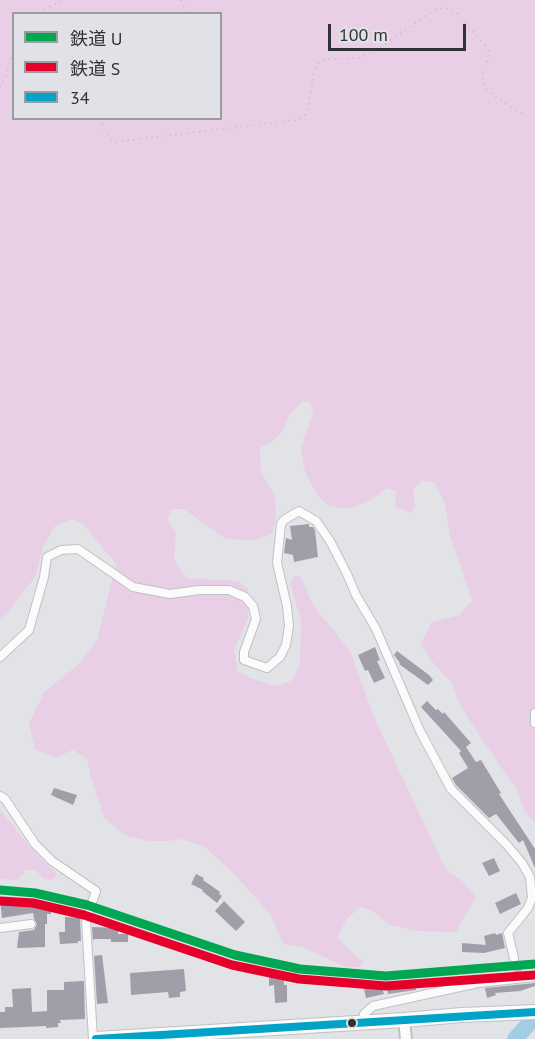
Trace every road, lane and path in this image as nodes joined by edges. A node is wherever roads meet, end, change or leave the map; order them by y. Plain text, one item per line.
1 (65, 0) edge
2 (42, 12) edge
3 (12, 54) edge
4 (0, 87) edge
5 (523, 114) dead end
6 (101, 120) edge
7 (0, 657) edge
8 (535, 713) edge
9 (535, 723) edge
10 (0, 796) edge
11 (31, 924) dead end
12 (0, 928) edge
13 (514, 958) tunnel mouth
14 (535, 977) edge
15 (535, 1012) edge
16 (404, 1020) junction
17 (363, 1023) junction
18 (95, 1039) edge
19 (406, 1039) edge

1 - 2 path
3 - 4 path
5 - 6 path
7 - 13 street
8 - 9 street
10 - 18 street
11 - 12 street
14 - 17 street
15 - 16 highway
16 - 17 highway
16 - 19 street
17 - 18 highway

